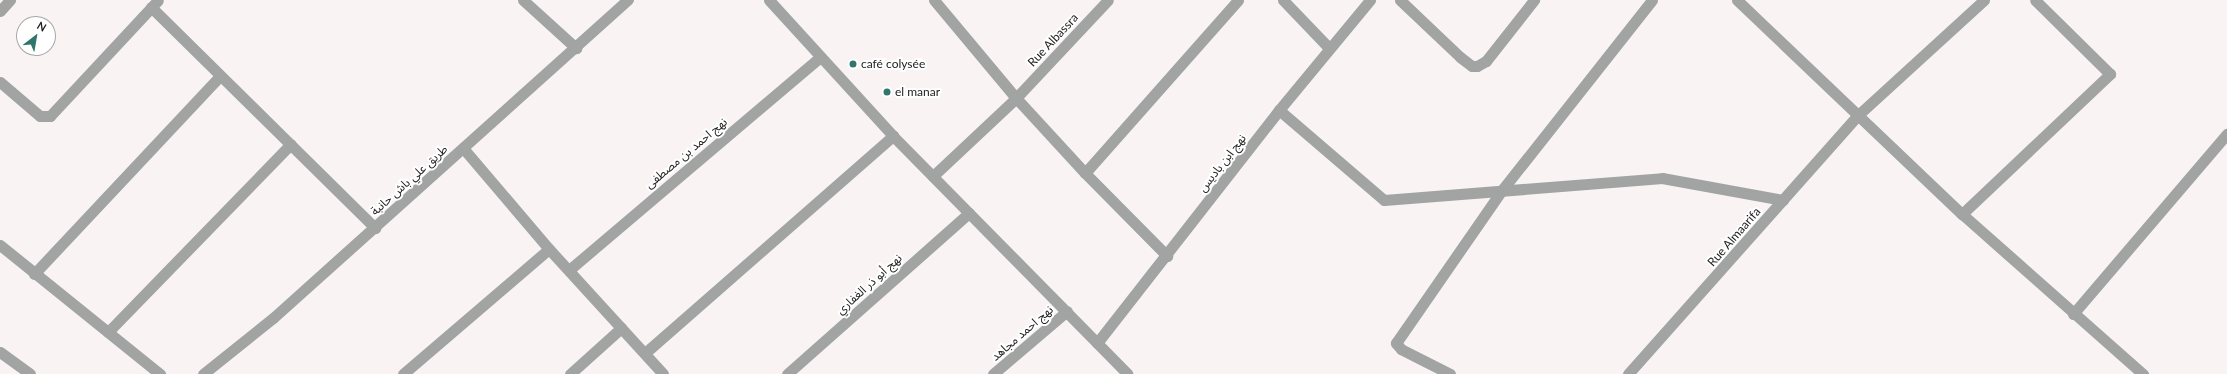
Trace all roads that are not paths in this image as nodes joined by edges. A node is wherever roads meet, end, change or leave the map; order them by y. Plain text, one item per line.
1 (10, 0) edge
2 (523, 0) edge
3 (628, 0) edge
4 (769, 0) edge
5 (934, 0) edge
6 (1108, 0) edge
7 (1238, 0) edge
8 (1283, 0) edge
9 (1370, 0) edge
10 (1400, 0) edge
11 (1534, 0) edge
12 (1652, 0) edge
13 (1737, 0) edge
14 (1984, 0) edge
15 (2035, 0) edge
16 (154, 4) edge
17 (0, 11) edge
18 (576, 48) junction
19 (1329, 48) junction
20 (820, 57) junction
21 (220, 76) junction
22 (0, 82) edge
23 (1016, 98) junction
24 (1279, 110) junction
25 (1857, 116) junction
26 (2227, 134) edge
27 (892, 136) junction
28 (291, 144) junction
29 (463, 148) junction
30 (1085, 173) junction
31 (933, 176) junction
32 (1502, 190) junction
33 (1783, 200) junction
34 (968, 213) junction
35 (1962, 214) junction
36 (375, 228) junction
37 (0, 245) edge
38 (549, 249) junction
39 (1167, 256) junction
40 (569, 270) junction
41 (34, 274) junction
42 (1066, 312) junction
43 (2073, 314) junction
44 (621, 328) junction
45 (108, 332) junction
46 (1097, 343) junction
47 (0, 353) edge
48 (645, 353) junction
49 (30, 374) edge
50 (160, 374) edge
51 (203, 374) edge
52 (403, 374) edge
53 (570, 374) edge
54 (664, 374) edge
55 (787, 374) edge
56 (994, 374) edge
57 (1128, 374) edge
58 (1450, 374) edge
59 (1628, 374) edge
60 (2143, 374) edge

1 - 17 street
2 - 18 street
3 - 18 street, طريق علي باش حانبة
4 - 20 street
5 - 23 street
6 - 23 street, Rue Albassra
7 - 30 street
8 - 19 street
9 - 19 street, نهج ابن باديس
10 - 11 street
12 - 32 street
13 - 25 street
14 - 25 street, Rue Almaarifa
15 - 35 street
16 - 21 street
16 - 22 street
18 - 29 street, طريق علي باش حانبة
19 - 24 street, نهج ابن باديس
20 - 27 street
20 - 40 street, نهج احمد بن مصطفى
21 - 28 street
21 - 41 street
23 - 30 street
23 - 31 street, Rue Albassra
24 - 32 street
24 - 39 street, نهج ابن باديس
25 - 33 street, Rue Almaarifa
25 - 35 street
26 - 43 street
27 - 31 street
27 - 48 street
28 - 36 street
28 - 45 street
29 - 36 street, طريق علي باش حانبة
29 - 38 street
30 - 39 street
31 - 34 street
32 - 33 street
32 - 58 street
33 - 59 street, Rue Almaarifa
34 - 42 street
34 - 55 street, نهج أبو ذر الغفاري
35 - 43 street
36 - 51 street, طريق علي باش حانبة
37 - 41 street
38 - 40 street
38 - 52 street
39 - 46 street, نهج ابن باديس
40 - 44 street
41 - 45 street
42 - 46 street
42 - 56 street, نهج احمد مجاهد
43 - 60 street
44 - 48 street
44 - 53 street
45 - 50 street
46 - 57 street
47 - 49 street
48 - 54 street

